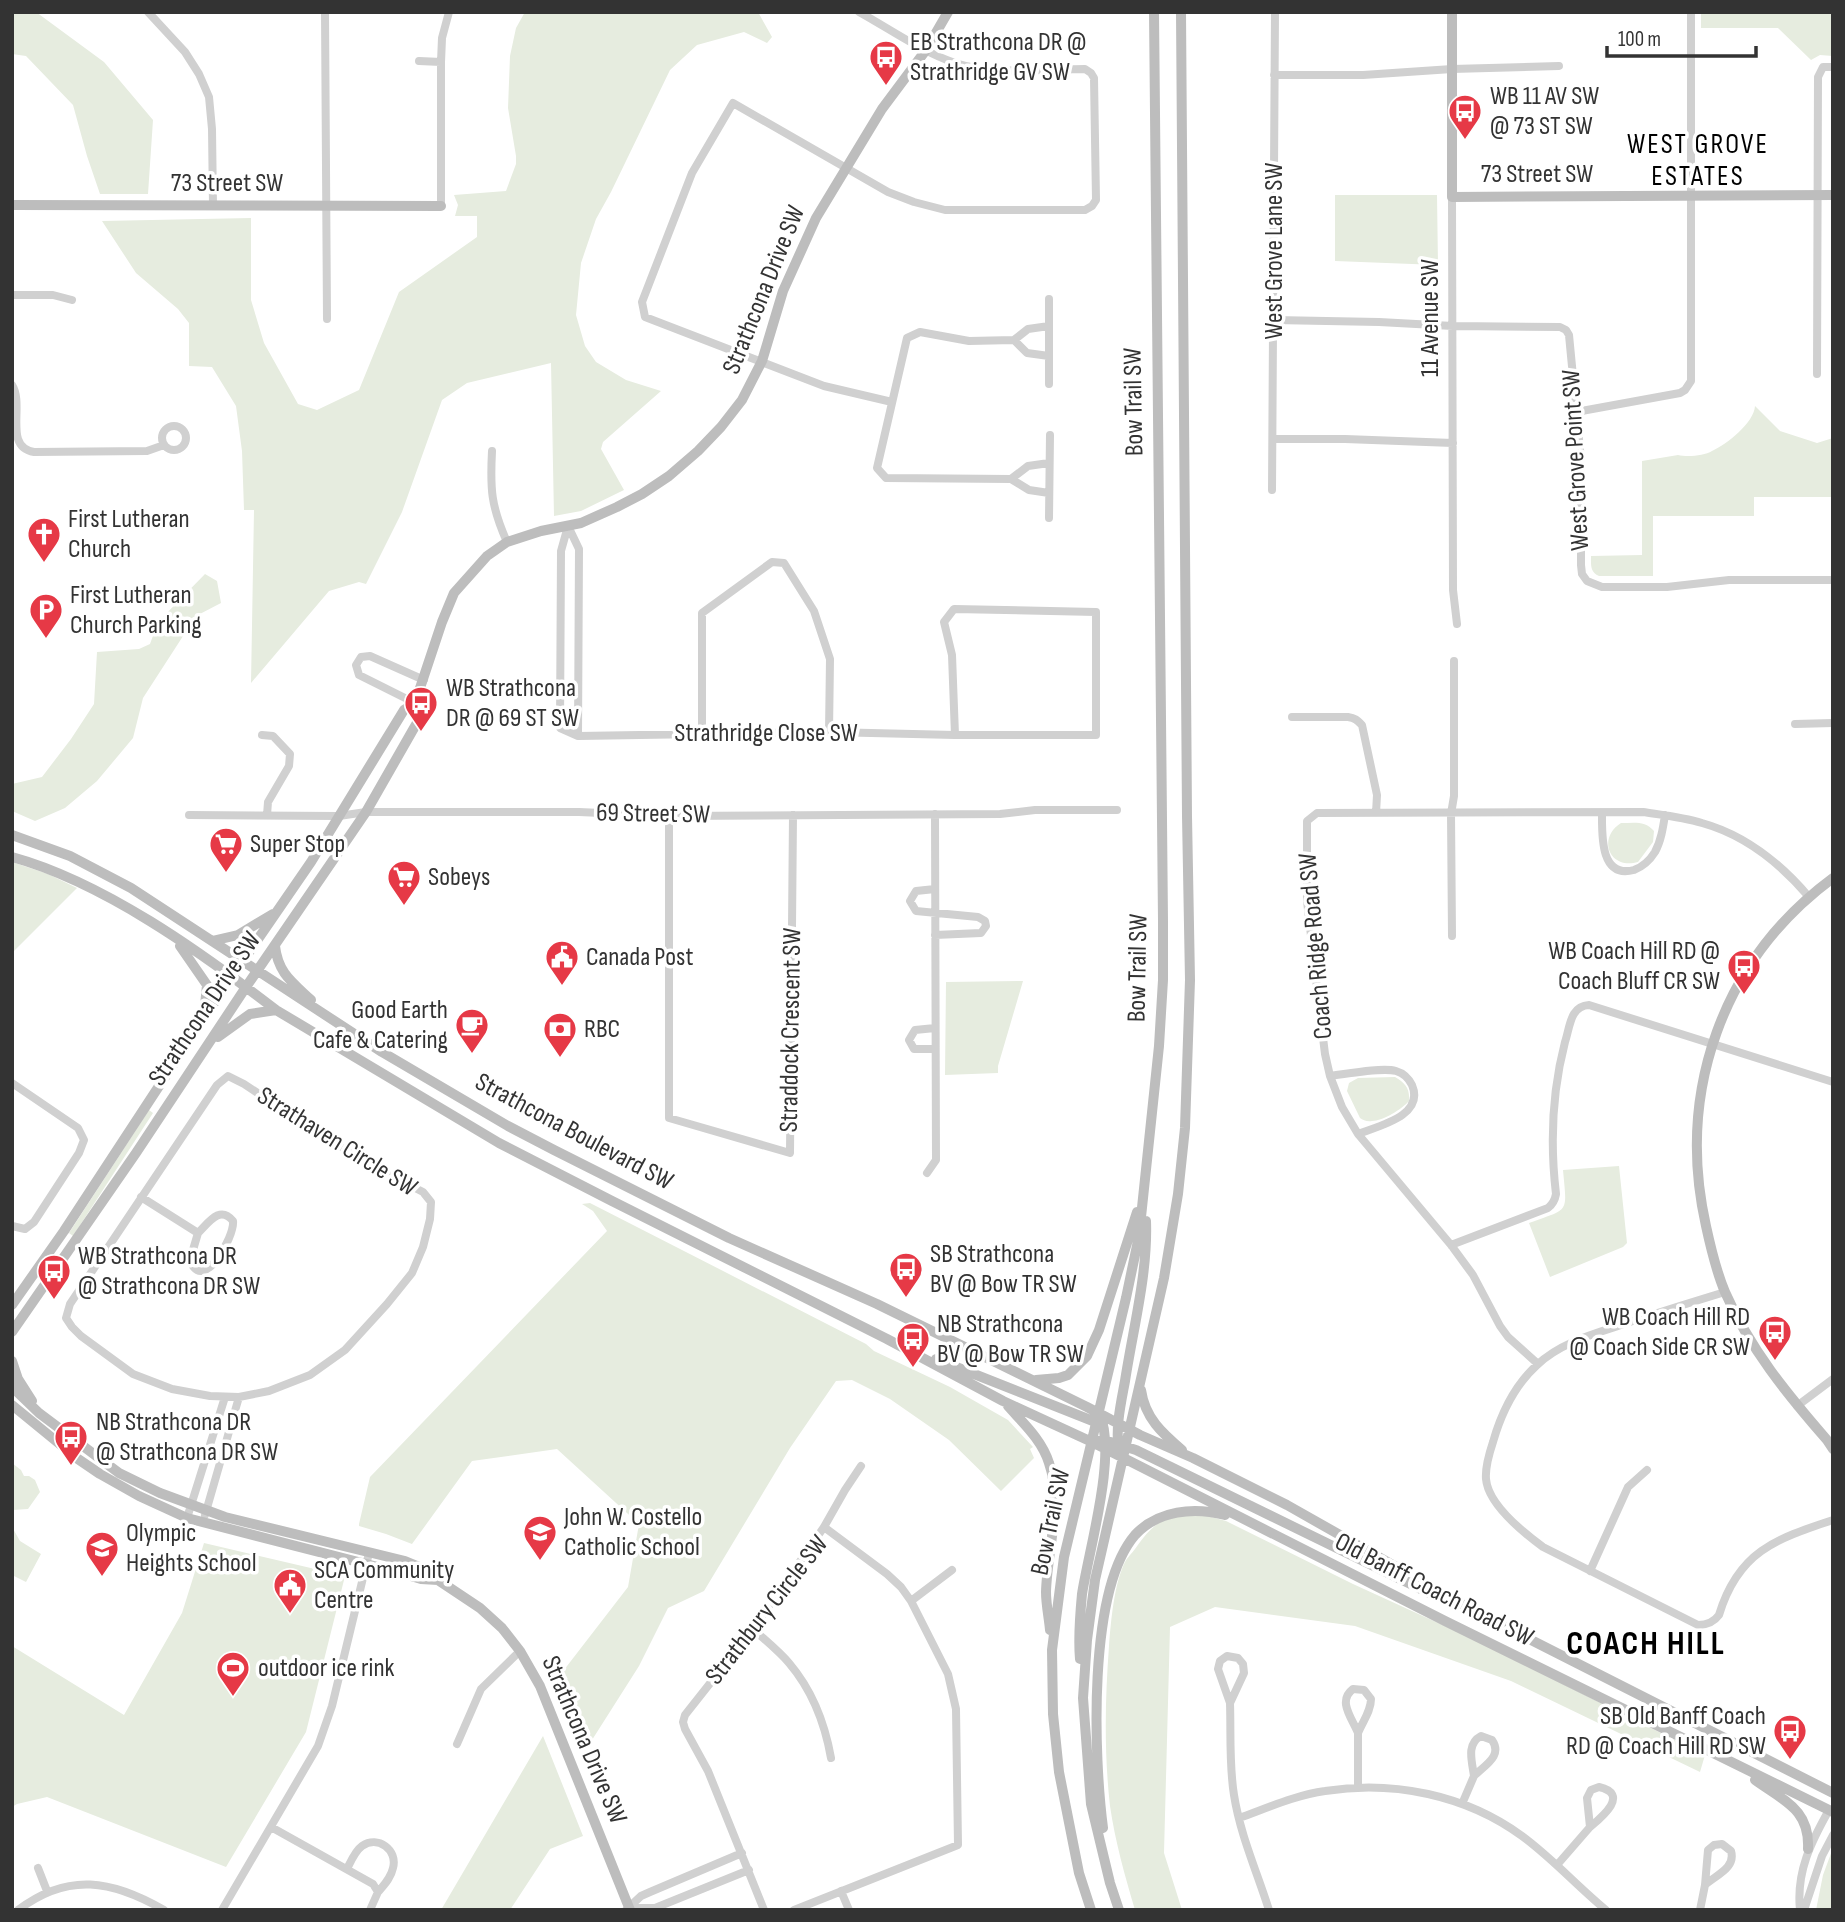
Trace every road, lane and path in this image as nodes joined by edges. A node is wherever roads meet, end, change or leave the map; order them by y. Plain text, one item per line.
1 (148, 12) edge
2 (325, 12) edge
3 (449, 12) edge
4 (859, 12) edge
5 (948, 12) edge
6 (1154, 12) edge
7 (1181, 12) edge
8 (1275, 12) edge
9 (1452, 12) edge
10 (1691, 12) edge
11 (926, 50) junction
12 (419, 61) dead end
13 (441, 62) junction
14 (1559, 66) dead end
15 (1833, 67) edge
16 (1452, 69) junction
17 (1274, 75) junction
18 (845, 167) junction
19 (1690, 195) junction
20 (1817, 195) junction
21 (1833, 195) edge
22 (1452, 197) junction
23 (12, 205) edge
24 (212, 206) junction
25 (325, 206) junction
26 (441, 206) joint
27 (12, 295) edge
28 (1049, 299) dead end
29 (72, 300) dead end
30 (327, 320) dead end
31 (1275, 320) junction
32 (1049, 326) junction
33 (1453, 326) junction
34 (1014, 340) junction
35 (1049, 356) junction
36 (762, 360) junction
37 (1817, 374) dead end
38 (1049, 384) dead end
39 (12, 385) edge
40 (892, 402) junction
41 (1577, 412) junction
42 (1050, 435) dead end
43 (1274, 439) junction
44 (1453, 443) junction
45 (164, 445) dead end
46 (492, 451) dead end
47 (1049, 463) junction
48 (1011, 480) junction
49 (1272, 490) dead end
50 (1049, 493) junction
51 (1049, 518) dead end
52 (568, 527) junction
53 (507, 542) junction
54 (1833, 580) edge
55 (1457, 624) dead end
56 (1454, 661) dead end
57 (424, 680) junction
58 (415, 703) junction
59 (1292, 718) dead end
60 (1833, 723) edge
61 (1795, 724) dead end
62 (828, 732) junction
63 (702, 733) junction
64 (262, 735) dead end
65 (954, 735) junction
66 (578, 736) junction
67 (1117, 810) dead end
68 (366, 812) junction
69 (1376, 813) junction
70 (1602, 813) junction
71 (935, 814) junction
72 (1451, 814) junction
73 (189, 815) dead end
74 (267, 815) junction
75 (793, 815) junction
76 (1665, 815) junction
77 (339, 816) junction
78 (669, 816) junction
79 (12, 829) edge
80 (12, 835) edge
81 (34, 842) junction
82 (12, 857) edge
83 (1833, 878) edge
84 (935, 889) junction
85 (1809, 897) junction
86 (278, 911) junction
87 (935, 913) junction
88 (935, 935) junction
89 (1452, 936) dead end
90 (174, 938) junction
91 (211, 941) junction
92 (275, 946) junction
93 (243, 962) junction
94 (257, 972) junction
95 (233, 978) junction
96 (246, 987) junction
97 (276, 1010) junction
98 (328, 1017) junction
99 (203, 1019) junction
100 (935, 1028) junction
101 (210, 1043) junction
102 (1712, 1044) junction
103 (935, 1049) junction
104 (1330, 1076) junction
105 (1833, 1082) edge
106 (12, 1083) edge
107 (1358, 1134) junction
108 (927, 1173) dead end
109 (1145, 1190) junction
110 (141, 1197) junction
111 (12, 1226) edge
112 (198, 1233) junction
113 (1451, 1245) junction
114 (35, 1272) junction
115 (1725, 1292) junction
116 (12, 1298) edge
117 (12, 1305) edge
118 (13, 1333) edge
119 (887, 1339) junction
120 (12, 1361) edge
121 (1538, 1364) junction
122 (1833, 1379) edge
123 (1034, 1381) junction
124 (1140, 1383) junction
125 (12, 1387) edge
126 (225, 1397) junction
127 (239, 1397) junction
128 (1003, 1401) junction
129 (12, 1405) edge
130 (1797, 1406) junction
131 (39, 1413) junction
132 (1100, 1420) junction
133 (1122, 1428) junction
134 (1092, 1442) junction
135 (1104, 1444) junction
136 (1833, 1449) edge
137 (1122, 1450) junction
138 (1192, 1458) junction
139 (861, 1466) dead end
140 (1647, 1470) dead end
141 (192, 1505) junction
142 (206, 1511) junction
143 (187, 1518) junction
144 (1246, 1520) junction
145 (1833, 1520) edge
146 (202, 1522) junction
147 (824, 1527) junction
148 (368, 1559) junction
149 (952, 1570) dead end
150 (1590, 1572) junction
151 (911, 1601) junction
152 (1474, 1611) junction
153 (753, 1629) junction
154 (1052, 1650) junction
155 (520, 1651) junction
156 (1083, 1698) junction
157 (1230, 1703) junction
158 (1358, 1733) junction
159 (457, 1744) dead end
160 (831, 1758) dead end
161 (1727, 1760) junction
162 (1474, 1776) junction
163 (1358, 1787) junction
164 (1833, 1793) edge
165 (1462, 1804) junction
166 (1831, 1808) edge
167 (1239, 1818) junction
168 (271, 1827) junction
169 (1590, 1827) junction
170 (1833, 1835) edge
171 (1808, 1849) junction
172 (742, 1853) junction
173 (1557, 1865) junction
174 (38, 1868) dead end
175 (347, 1868) junction
176 (749, 1870) junction
177 (1110, 1883) junction
178 (1705, 1885) junction
179 (47, 1891) junction
180 (842, 1891) junction
181 (378, 1892) junction
182 (629, 1909) edge
183 (18, 1910) edge
184 (164, 1910) edge
185 (222, 1910) edge
186 (370, 1910) edge
187 (764, 1910) edge
188 (794, 1910) edge
189 (849, 1910) edge
190 (1091, 1910) edge
191 (1119, 1910) edge
192 (1269, 1910) edge
193 (1606, 1910) edge
194 (1699, 1910) edge
195 (1802, 1910) edge

1 - 24 street
2 - 25 street
3 - 13 street
4 - 11 street
5 - 11 main road, Strathcona Drive SW
6 - 109 main road, Bow Trail SW
7 - 124 main road, Bow Trail SW
8 - 17 street, West Grove Lane SW
9 - 16 main road, 11 Avenue SW
10 - 19 street
11 - 18 main road, Strathcona Drive SW
11 - 18 street
12 - 13 street
13 - 26 street
14 - 16 street
15 - 20 street
16 - 17 street
16 - 22 main road, 11 Avenue SW
17 - 31 street, West Grove Lane SW
18 - 36 main road, Strathcona Drive SW
18 - 36 street
19 - 20 main road, 73 Street SW
19 - 22 main road, 73 Street SW
19 - 41 street
20 - 21 main road, 73 Street SW
20 - 37 street
22 - 33 street, 11 Avenue SW
23 - 24 main road, 73 Street SW
24 - 25 main road, 73 Street SW
25 - 26 main road, 73 Street SW
25 - 30 street
27 - 29 street
28 - 32 street
31 - 33 street
31 - 43 street, West Grove Lane SW
32 - 34 street
32 - 35 street
33 - 41 street, West Grove Point SW
33 - 44 street, 11 Avenue SW
34 - 35 street
34 - 40 street
35 - 38 street
36 - 40 street
36 - 52 main road, Strathcona Drive SW
39 - 45 street
40 - 48 street
41 - 54 street, West Grove Point SW
42 - 47 street
43 - 44 street
43 - 49 street, West Grove Lane SW
44 - 55 street, 11 Avenue SW
46 - 53 street
47 - 48 street
47 - 50 street
48 - 50 street
50 - 51 street
52 - 53 main road, Strathcona Drive SW
52 - 66 street
52 - 66 street
53 - 57 main road, Strathcona Drive SW
56 - 72 street
57 - 58 main road, Strathcona Drive SW
57 - 58 street
58 - 68 main road, Strathcona Drive SW
58 - 77 main road, Strathcona Drive SW
59 - 69 street
60 - 61 street
62 - 63 street, Strathridge Close SW
62 - 63 street
62 - 65 street, Strathridge Close SW
63 - 66 street, Strathridge Close SW
64 - 74 street
65 - 65 street, Strathridge Close SW
67 - 71 street, 69 Street SW
68 - 77 street, 69 Street SW
68 - 78 street, 69 Street SW
68 - 92 main road, Strathcona Drive SW
69 - 72 street, Coach Ridge Road SW
69 - 104 street, Coach Ridge Road SW
70 - 72 street, Coach Ridge Road SW
70 - 76 street, Coach Ridge Road SW
70 - 76 street
71 - 75 street, 69 Street SW
71 - 84 street
72 - 89 street
73 - 74 street, 69 Street SW
74 - 77 street, 69 Street SW
75 - 78 street, 69 Street SW
75 - 78 street, Straddock Crescent SW
76 - 85 street, Coach Ridge Road SW
77 - 86 main road, Strathcona Drive SW
79 - 81 main road
80 - 81 main road, Strathcona Boulevard SW
81 - 91 main road, Strathcona Boulevard SW
82 - 90 main road, Strathcona Boulevard SW
83 - 85 main road
84 - 87 street
84 - 87 street
85 - 102 main road
86 - 91 main road
86 - 93 main road, Strathcona Drive SW
87 - 88 street
87 - 88 street
88 - 100 street
90 - 95 main road, Strathcona Boulevard SW
90 - 99 main road
91 - 93 main road, Strathcona Boulevard SW
92 - 94 main road, Strathcona Drive SW
92 - 98 main road
93 - 94 main road, Strathcona Boulevard SW
93 - 95 main road, Strathcona Drive SW
94 - 96 main road, Strathcona Drive SW
94 - 98 main road, Strathcona Boulevard SW
95 - 96 main road, Strathcona Boulevard SW
95 - 99 main road, Strathcona Drive SW
96 - 97 main road, Strathcona Boulevard SW
96 - 101 main road, Strathcona Drive SW
97 - 101 main road
97 - 119 main road, Strathcona Boulevard SW
98 - 123 main road, Strathcona Boulevard SW
99 - 114 main road, Strathcona Drive SW
100 - 103 street
100 - 103 street
101 - 118 main road, Strathcona Drive SW
102 - 105 street
102 - 113 street
102 - 115 main road
103 - 108 street
104 - 107 street, Coach Ridge Road SW
104 - 107 street
106 - 111 street
107 - 113 street, Coach Ridge Road SW
109 - 123 main road
109 - 132 main road, Bow Trail SW
109 - 133 main road
110 - 112 street
110 - 126 street, Strathaven Circle SW
110 - 127 street, Strathaven Circle SW
112 - 112 street
113 - 121 street, Coach Ridge Road SW
114 - 116 main road
114 - 117 main road, Strathcona Drive SW
115 - 121 street
115 - 130 main road
119 - 128 main road, Strathcona Boulevard SW
119 - 132 main road
120 - 131 main road
121 - 150 street
122 - 130 street
123 - 132 main road, Strathcona Boulevard SW
124 - 133 main road, Bow Trail SW
124 - 138 main road
125 - 131 main road, Strathcona Drive SW
126 - 127 street, Strathaven Circle SW
126 - 141 street
127 - 142 street
128 - 134 main road, Strathcona Boulevard SW
128 - 154 main road
129 - 143 main road, Strathcona Drive SW
130 - 136 main road
131 - 141 main road, Strathcona Drive SW
132 - 133 main road, Old Banff Coach Road SW
132 - 134 main road, Bow Trail SW
132 - 135 main road
133 - 137 main road
133 - 138 main road, Old Banff Coach Road SW
134 - 135 main road, Old Banff Coach Road SW
134 - 154 main road, Bow Trail SW
135 - 137 main road, Old Banff Coach Road SW
135 - 156 main road
137 - 144 main road, Old Banff Coach Road SW
137 - 152 main road
137 - 156 main road
138 - 152 main road, Old Banff Coach Road SW
139 - 147 street
140 - 150 street
141 - 142 main road, Strathcona Drive SW
141 - 143 street
142 - 146 street
142 - 148 main road, Strathcona Drive SW
143 - 146 main road, Strathcona Drive SW
144 - 161 main road, Old Banff Coach Road SW
144 - 177 main road
145 - 150 street
146 - 148 main road, Strathcona Drive SW
147 - 151 street, Strathbury Circle SW
147 - 153 street, Strathbury Circle SW
148 - 155 main road, Strathcona Drive SW
148 - 168 street
149 - 151 street
151 - 180 street, Strathbury Circle SW
152 - 164 main road, Old Banff Coach Road SW
153 - 160 street
153 - 172 street, Strathbury Circle SW
154 - 190 main road, Bow Trail SW
155 - 159 street
155 - 182 main road, Strathcona Drive SW
156 - 177 main road
157 - 157 street
157 - 167 street
158 - 158 street
158 - 163 street
161 - 166 main road, Old Banff Coach Road SW
161 - 171 main road
162 - 162 street
162 - 165 street
163 - 165 street
163 - 167 street
165 - 173 street
166 - 171 street
167 - 192 street
168 - 175 street
168 - 185 street
169 - 169 street
169 - 173 street
170 - 195 street
171 - 195 street
172 - 176 street, Strathbury Circle SW
172 - 182 street
173 - 193 street
174 - 179 street
175 - 181 street
175 - 181 street
176 - 182 street
176 - 187 street, Strathbury Circle SW
177 - 191 main road
178 - 178 street
178 - 194 street
179 - 183 street
179 - 184 street
180 - 188 street, Strathbury Circle SW
180 - 189 street
181 - 186 street

